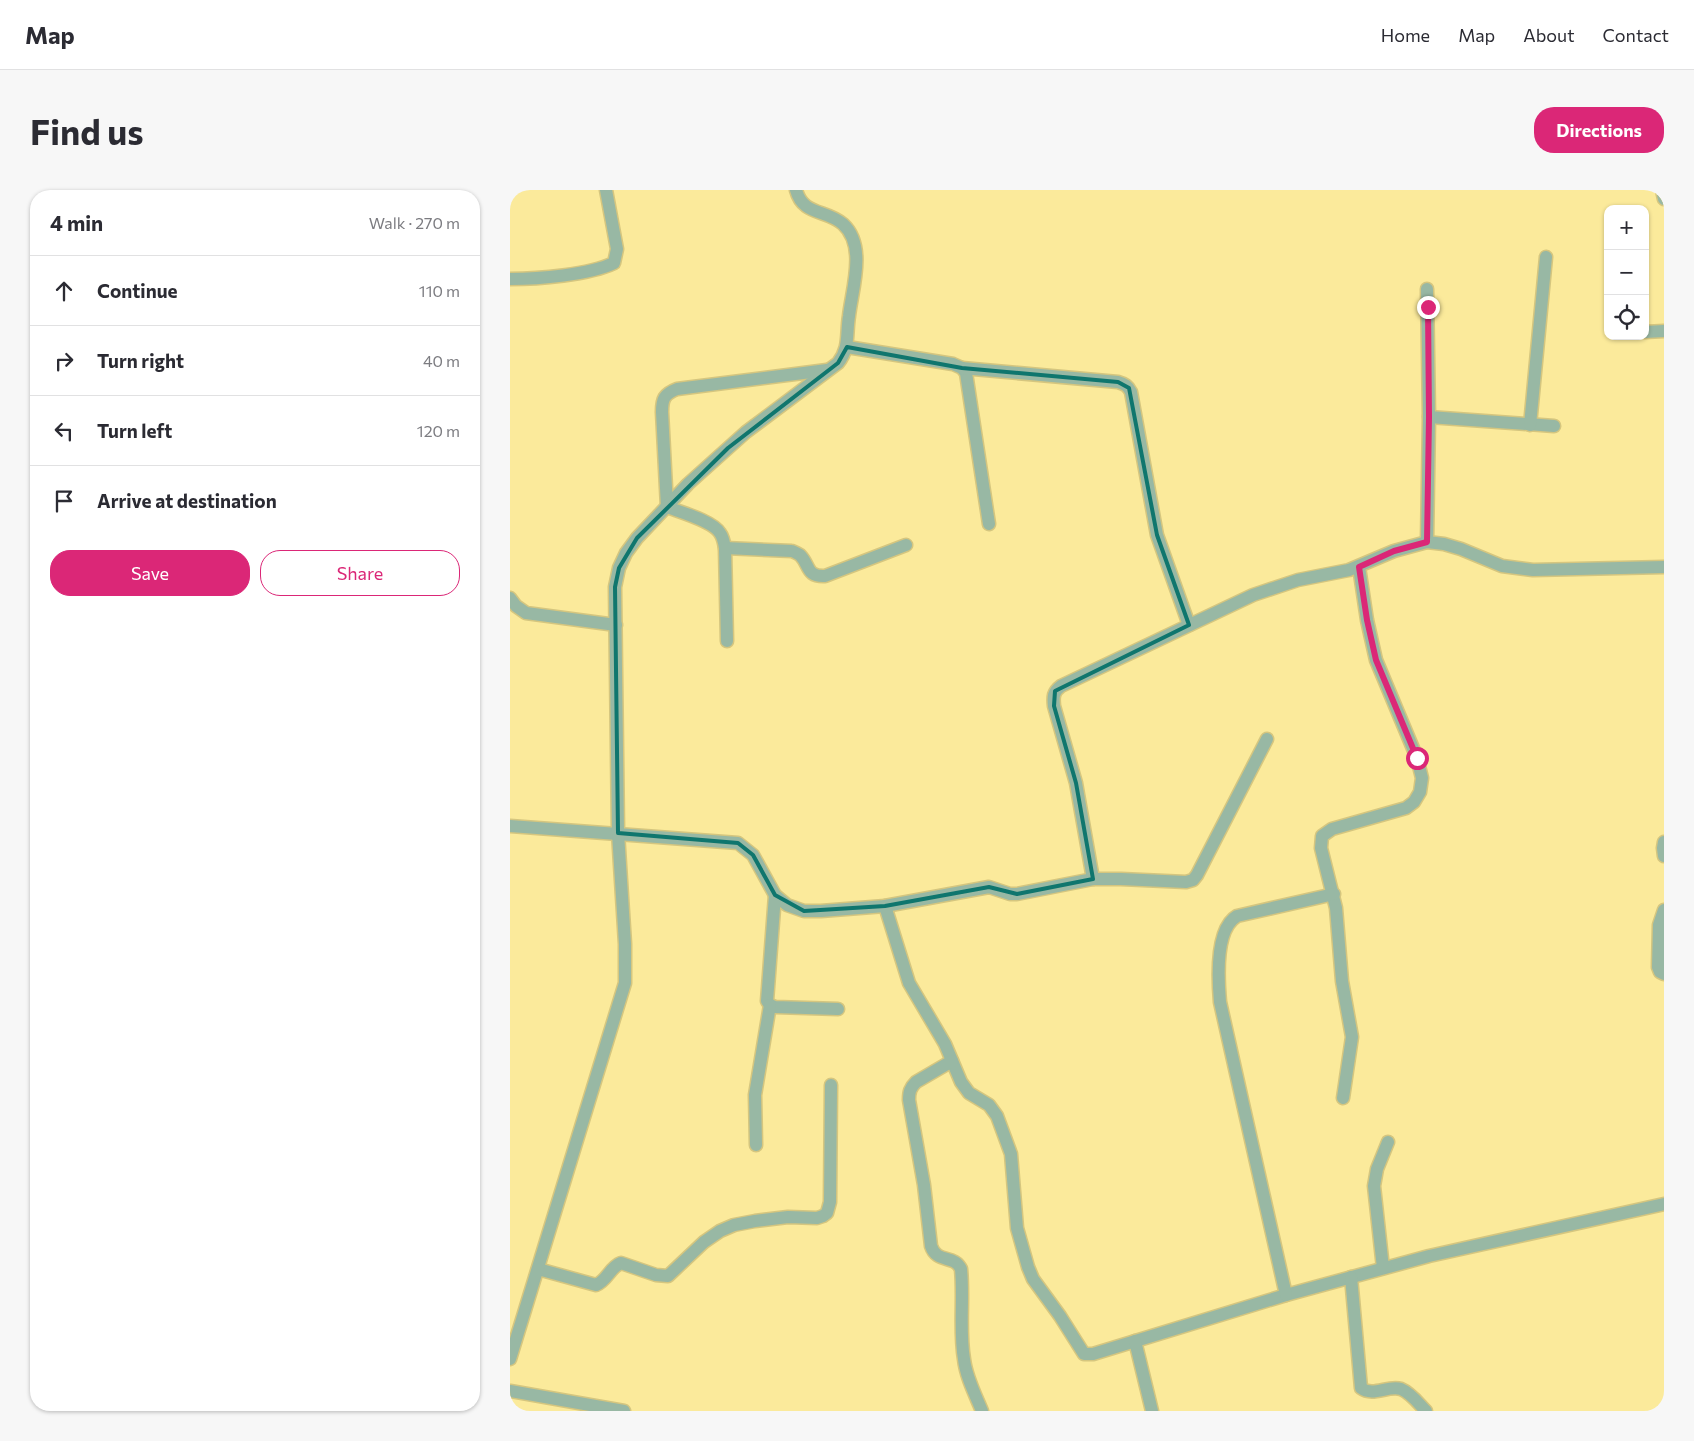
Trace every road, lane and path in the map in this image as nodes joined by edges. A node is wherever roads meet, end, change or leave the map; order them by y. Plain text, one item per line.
1 (606, 190) edge
2 (796, 190) edge
3 (1662, 190) edge
4 (1664, 199) edge
5 (1546, 257) dead end
6 (510, 279) edge
7 (1428, 289) dead end
8 (1664, 331) edge
9 (1649, 332) edge
10 (847, 347) junction
11 (962, 368) junction
12 (829, 370) junction
13 (1429, 417) junction
14 (1530, 425) junction
15 (1554, 426) dead end
16 (667, 507) junction
17 (989, 524) dead end
18 (1427, 542) junction
19 (906, 545) dead end
20 (725, 548) junction
21 (1359, 567) junction
22 (1664, 567) edge
23 (510, 598) edge
24 (1188, 624) junction
25 (616, 625) junction
26 (727, 641) dead end
27 (1267, 739) dead end
28 (510, 826) edge
29 (618, 833) junction
30 (1664, 842) edge
31 (1664, 856) edge
32 (1093, 879) junction
33 (1334, 894) junction
34 (775, 895) junction
35 (885, 906) junction
36 (1664, 910) edge
37 (1664, 974) edge
38 (770, 1005) junction
39 (838, 1009) dead end
40 (952, 1061) junction
41 (831, 1085) dead end
42 (1344, 1098) dead end
43 (1388, 1142) dead end
44 (756, 1145) dead end
45 (1664, 1204) edge
46 (1384, 1268) junction
47 (538, 1269) junction
48 (1352, 1277) junction
49 (1286, 1295) junction
50 (1135, 1341) junction
51 (510, 1360) edge
52 (510, 1391) edge
53 (624, 1411) edge
54 (982, 1411) edge
55 (1152, 1411) edge
56 (1426, 1411) edge

1 - 6 street
2 - 10 street
3 - 4 street
5 - 14 street
7 - 13 street
8 - 9 street
10 - 11 street
10 - 12 street
11 - 17 street
11 - 24 street
12 - 16 street
12 - 16 street
13 - 14 street
13 - 18 street
14 - 15 street
16 - 20 street
16 - 25 street
18 - 21 street
18 - 22 street
19 - 20 street
20 - 26 street
21 - 24 street
21 - 33 street
23 - 25 street
24 - 32 street
25 - 29 street
27 - 32 street
28 - 29 street
29 - 34 street
29 - 47 street
30 - 31 street
32 - 35 street
33 - 42 street
33 - 49 street
34 - 35 street
34 - 38 street
35 - 40 street
36 - 37 street
38 - 39 street
38 - 44 street
40 - 50 street
40 - 54 street
41 - 47 street
43 - 46 street
45 - 46 street
46 - 48 street
47 - 51 street
48 - 49 street
48 - 56 street
49 - 50 street
50 - 55 street
52 - 53 street

